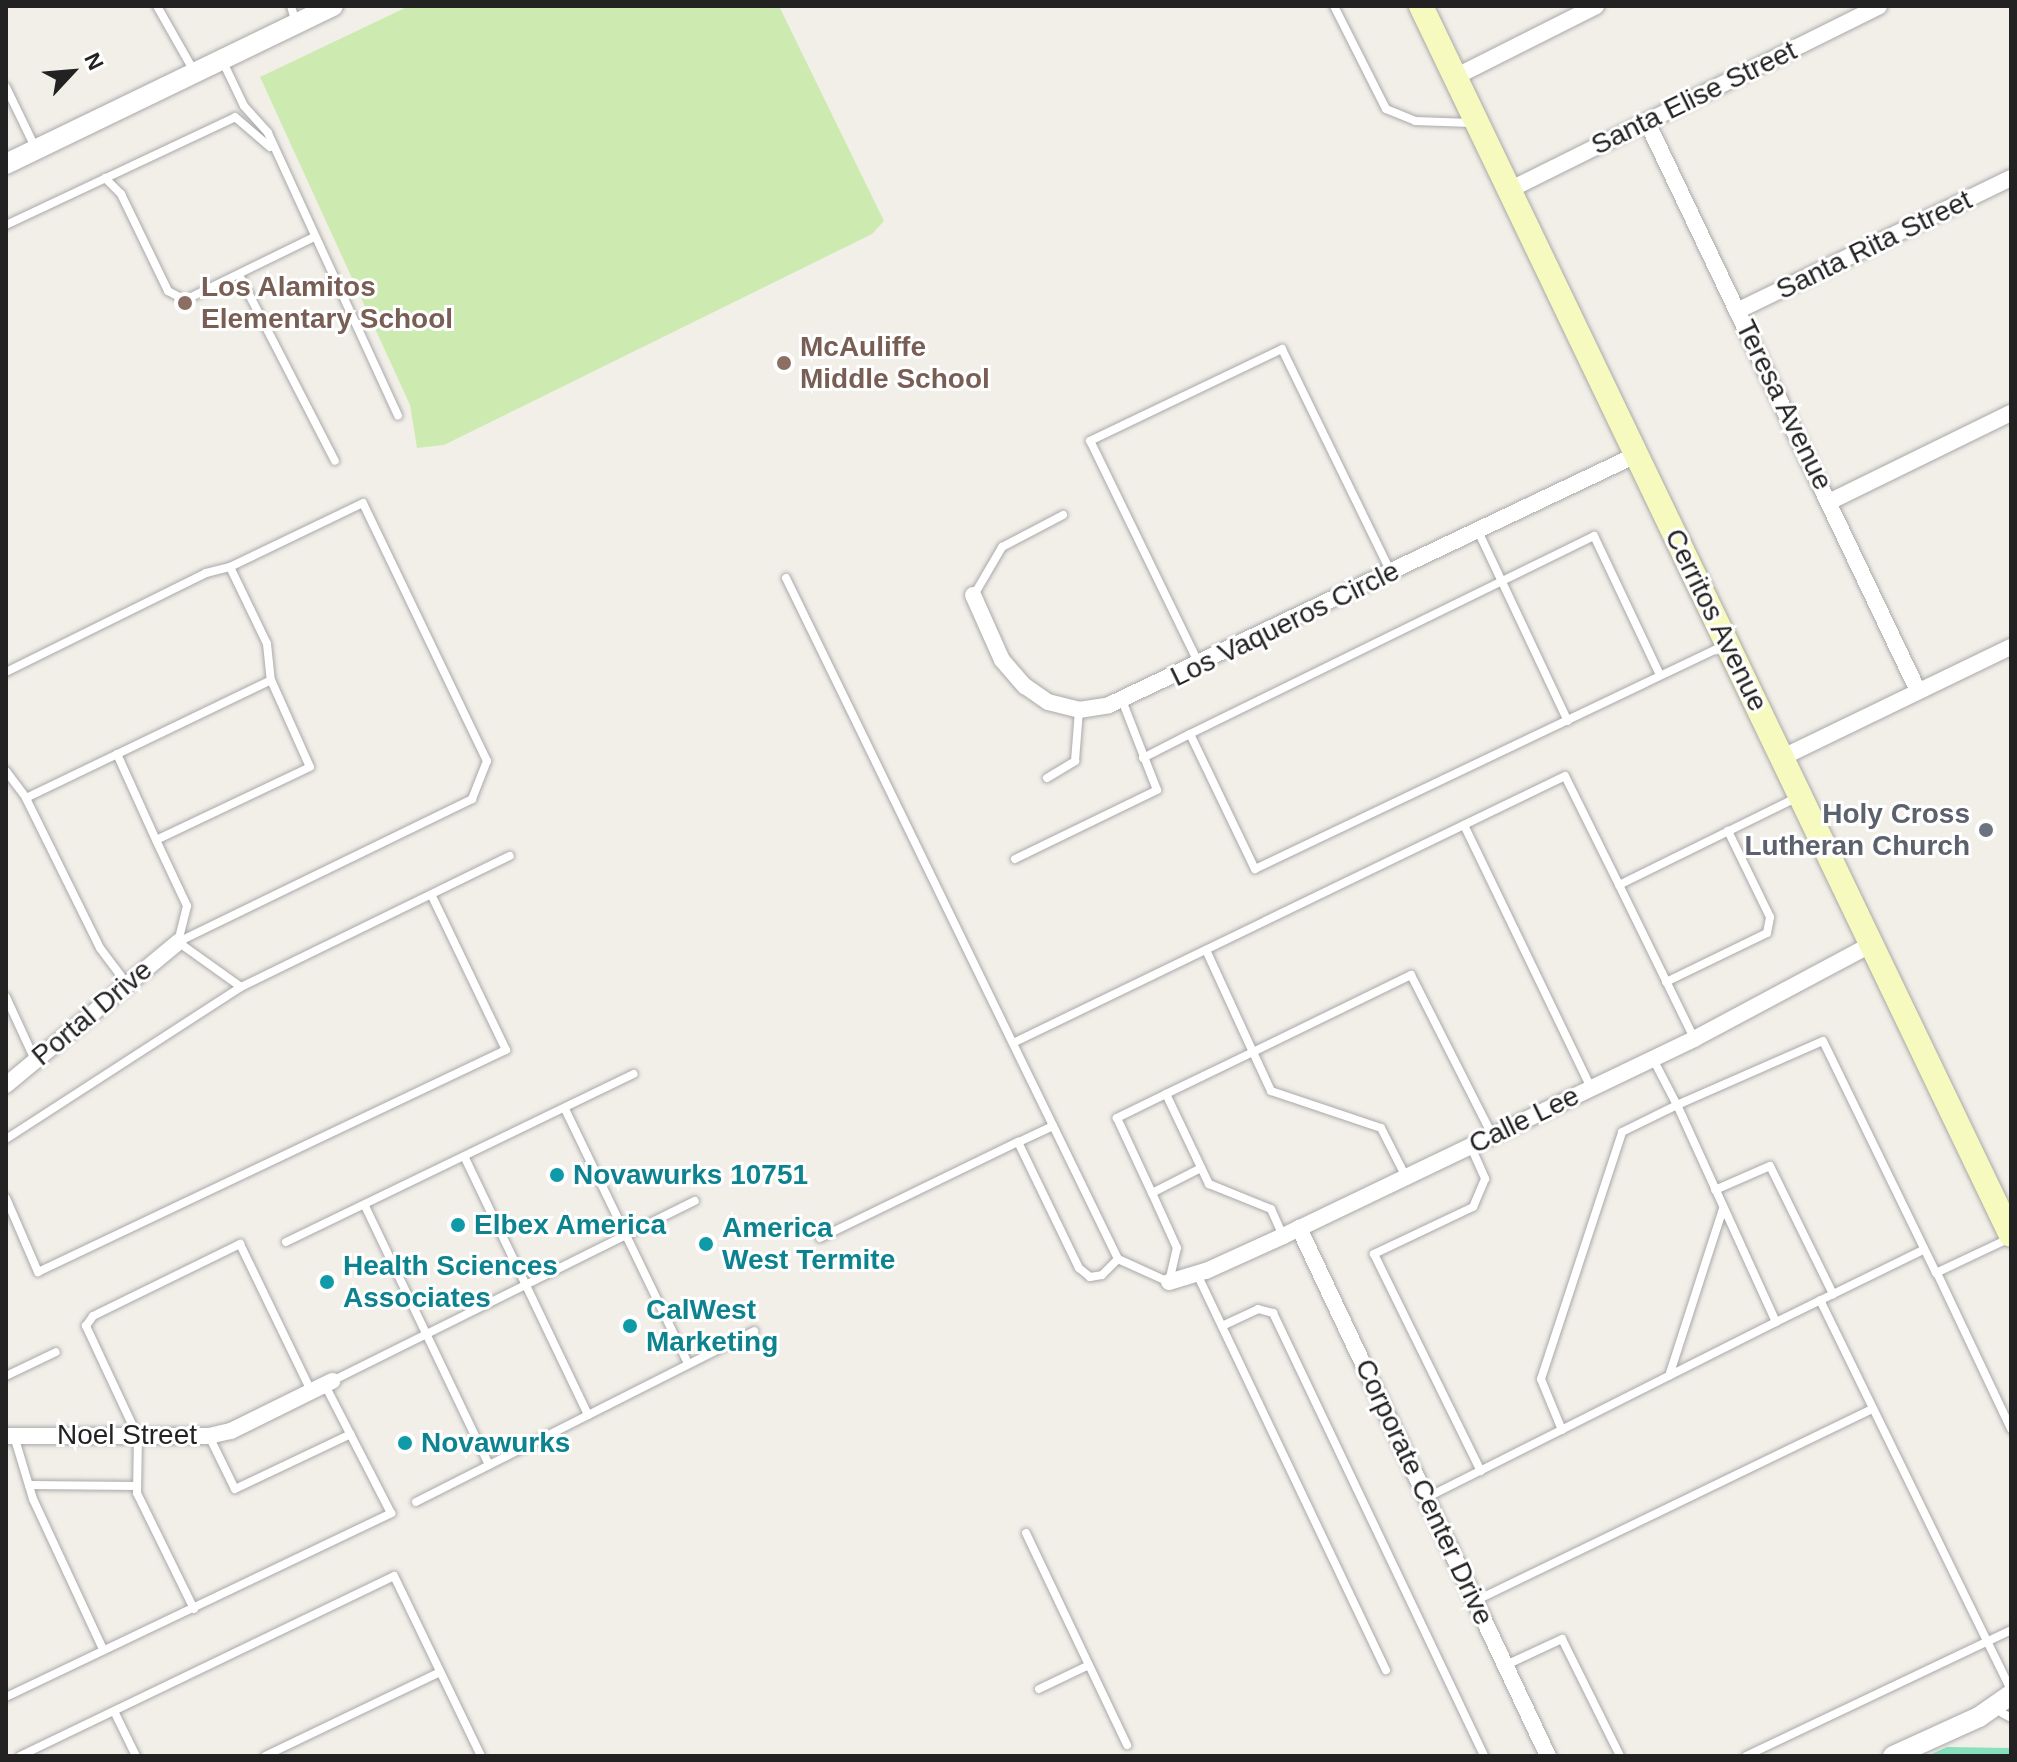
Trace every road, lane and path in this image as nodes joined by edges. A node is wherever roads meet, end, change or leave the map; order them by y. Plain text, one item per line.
1 (157, 6) edge
2 (333, 6) edge
3 (1334, 6) edge
4 (1421, 6) edge
5 (1596, 6) edge
6 (1879, 6) edge
7 (294, 15) edge
8 (221, 60) junction
9 (195, 72) junction
10 (1455, 77) junction
11 (6, 87) edge
12 (1647, 122) junction
13 (1477, 123) junction
14 (270, 147) junction
15 (36, 150) junction
16 (6, 164) edge
17 (105, 178) junction
18 (2011, 178) edge
19 (1509, 190) junction
20 (6, 225) edge
21 (314, 237) junction
22 (239, 275) junction
23 (1737, 311) junction
24 (2011, 413) edge
25 (398, 415) dead end
26 (1636, 455) junction
27 (335, 461) dead end
28 (1831, 501) junction
29 (1063, 515) dead end
30 (1478, 531) junction
31 (230, 567) junction
32 (1391, 573) junction
33 (786, 578) dead end
34 (1502, 581) junction
35 (973, 595) joint
36 (1727, 644) junction
37 (2011, 647) edge
38 (1200, 666) junction
39 (6, 672) edge
40 (1660, 675) junction
41 (271, 680) junction
42 (1918, 691) junction
43 (1122, 700) junction
44 (1079, 710) junction
45 (1568, 721) junction
46 (1190, 734) junction
47 (117, 754) junction
48 (1783, 757) junction
49 (1143, 758) junction
50 (6, 771) edge
51 (1047, 778) dead end
52 (1802, 795) junction
53 (26, 798) junction
54 (1464, 825) junction
55 (1728, 831) junction
56 (156, 840) junction
57 (510, 856) dead end
58 (1015, 859) dead end
59 (1619, 885) junction
60 (432, 896) junction
61 (178, 942) junction
62 (1872, 944) junction
63 (1206, 950) junction
64 (1666, 982) junction
65 (127, 984) junction
66 (241, 987) junction
67 (6, 997) edge
68 (1694, 1039) junction
69 (1013, 1043) junction
70 (1253, 1052) junction
71 (1653, 1059) junction
72 (35, 1060) junction
73 (634, 1074) dead end
74 (6, 1085) edge
75 (1591, 1088) junction
76 (1166, 1094) junction
77 (1677, 1105) junction
78 (565, 1109) junction
79 (1053, 1126) junction
80 (1492, 1136) junction
81 (6, 1139) edge
82 (1018, 1142) junction
83 (1471, 1146) junction
84 (465, 1158) junction
85 (1201, 1168) junction
86 (1406, 1177) junction
87 (1715, 1190) junction
88 (1152, 1193) junction
89 (6, 1198) edge
90 (695, 1201) dead end
91 (365, 1206) junction
92 (1723, 1208) junction
93 (1299, 1228) junction
94 (626, 1235) junction
95 (1283, 1236) junction
96 (2011, 1236) edge
97 (820, 1238) dead end
98 (286, 1242) dead end
99 (1923, 1250) junction
100 (1118, 1259) junction
101 (1937, 1273) junction
102 (1197, 1274) junction
103 (1169, 1282) junction
104 (526, 1285) junction
105 (1833, 1294) junction
106 (1820, 1300) junction
107 (1776, 1322) junction
108 (1222, 1326) junction
109 (754, 1331) dead end
110 (426, 1335) junction
111 (56, 1352) dead end
112 (688, 1364) junction
113 (6, 1376) edge
114 (1669, 1376) junction
115 (323, 1386) junction
116 (1873, 1409) junction
117 (588, 1415) junction
118 (2011, 1429) edge
119 (1562, 1430) junction
120 (351, 1434) junction
121 (10, 1435) edge
122 (209, 1436) junction
123 (138, 1437) junction
124 (489, 1465) junction
125 (1481, 1471) junction
126 (29, 1485) junction
127 (137, 1486) junction
128 (1426, 1498) junction
129 (416, 1502) dead end
130 (1026, 1533) dead end
131 (1474, 1601) junction
132 (194, 1609) junction
133 (2011, 1630) edge
134 (1985, 1642) junction
135 (103, 1649) junction
136 (1089, 1665) junction
137 (1506, 1665) junction
138 (1386, 1670) dead end
139 (440, 1672) junction
140 (1039, 1689) dead end
141 (6, 1697) edge
142 (2009, 1706) edge
143 (114, 1711) junction
144 (1127, 1745) dead end
145 (20, 1756) edge
146 (136, 1756) edge
147 (265, 1756) edge
148 (481, 1756) edge
149 (1484, 1756) edge
150 (1548, 1756) edge
151 (1620, 1756) edge
152 (1746, 1756) edge
153 (1893, 1756) edge

1 - 9 lane
2 - 7 street
3 - 13 lane
4 - 10 main road, Cerritos Avenue
5 - 10 street
6 - 12 street, Santa Elise Street
7 - 8 street
8 - 9 street
8 - 14 lane
9 - 15 street
10 - 13 main road, Cerritos Avenue
11 - 15 lane
12 - 19 street, Santa Elise Street
12 - 23 street, Teresa Avenue
13 - 19 main road, Cerritos Avenue
14 - 17 lane
14 - 21 lane
15 - 16 street
17 - 20 lane
17 - 22 lane
18 - 23 street, Santa Rita Street
19 - 26 main road, Cerritos Avenue
21 - 22 lane
21 - 25 lane
22 - 27 lane
23 - 28 street, Teresa Avenue
24 - 28 street
26 - 30 street, Los Vaqueros Circle
26 - 36 main road, Cerritos Avenue
28 - 42 street, Teresa Avenue
29 - 35 lane
30 - 32 street, Los Vaqueros Circle
30 - 34 lane
31 - 39 lane
31 - 41 lane
31 - 61 lane
32 - 38 street, Los Vaqueros Circle
32 - 38 lane
33 - 69 lane
34 - 40 lane
34 - 45 lane
34 - 46 lane
35 - 44 street
36 - 40 lane
36 - 48 main road, Cerritos Avenue
37 - 42 street
38 - 43 street, Los Vaqueros Circle
40 - 45 lane
41 - 47 lane
41 - 56 lane
42 - 48 street
43 - 44 street, Los Vaqueros Circle
43 - 49 lane
44 - 51 lane
45 - 46 lane
46 - 49 lane
47 - 53 lane
47 - 56 lane
48 - 52 main road, Cerritos Avenue
49 - 58 lane
50 - 53 lane
52 - 55 lane
52 - 62 main road, Cerritos Avenue
53 - 65 lane
54 - 59 lane
54 - 63 lane
54 - 75 lane
55 - 59 lane
55 - 64 lane
56 - 61 lane
57 - 60 lane
59 - 64 lane
60 - 66 lane
60 - 89 lane
61 - 65 street, Portal Drive
61 - 66 lane
62 - 68 street, Calle Lee
62 - 96 main road, Cerritos Avenue
63 - 69 lane
63 - 70 lane
64 - 68 lane
65 - 72 street, Portal Drive
66 - 81 lane
67 - 72 lane
68 - 71 street, Calle Lee
69 - 79 lane
70 - 76 lane
70 - 80 lane
70 - 86 lane
71 - 75 street, Calle Lee
71 - 77 lane
72 - 74 street, Portal Drive
73 - 78 lane
75 - 80 street, Calle Lee
76 - 85 lane
76 - 88 lane
77 - 87 lane
77 - 99 lane
77 - 119 lane
78 - 84 lane
78 - 94 lane
79 - 82 lane
79 - 100 lane
80 - 83 street, Calle Lee
82 - 97 lane
82 - 100 lane
83 - 86 street, Calle Lee
83 - 125 lane
84 - 91 lane
84 - 104 lane
85 - 88 lane
85 - 95 lane
86 - 93 street, Calle Lee
87 - 92 lane
87 - 105 lane
88 - 103 lane
90 - 94 lane
91 - 98 lane
91 - 110 lane
92 - 107 lane
92 - 114 lane
93 - 95 street, Calle Lee
93 - 128 street, Corporate Center Drive
94 - 104 lane
94 - 112 lane
95 - 102 street, Calle Lee
96 - 101 lane
99 - 101 lane
99 - 105 lane
100 - 103 lane
101 - 118 lane
102 - 103 street, Calle Lee
102 - 108 lane
104 - 110 lane
104 - 117 lane
105 - 106 lane
106 - 107 lane
106 - 116 lane
107 - 114 lane
108 - 138 lane
108 - 149 lane
109 - 112 lane
110 - 115 lane
110 - 124 lane
111 - 113 lane
112 - 117 lane
114 - 119 lane
115 - 120 lane
115 - 122 street, Noel Street
115 - 123 lane
116 - 131 lane
116 - 134 lane
117 - 124 lane
119 - 125 lane
120 - 122 lane
120 - 132 lane
121 - 123 street, Noel Street
121 - 126 lane
122 - 123 street, Noel Street
123 - 127 lane
124 - 129 lane
125 - 128 lane
126 - 127 lane
126 - 135 lane
127 - 132 lane
128 - 131 street, Corporate Center Drive
130 - 136 lane
131 - 137 street, Corporate Center Drive
132 - 135 lane
133 - 134 lane
134 - 142 lane
134 - 152 lane
135 - 141 lane
136 - 140 lane
136 - 144 lane
137 - 150 street, Corporate Center Drive
137 - 151 lane
139 - 143 lane
139 - 147 lane
139 - 148 lane
142 - 153 street
143 - 145 lane
143 - 146 lane

